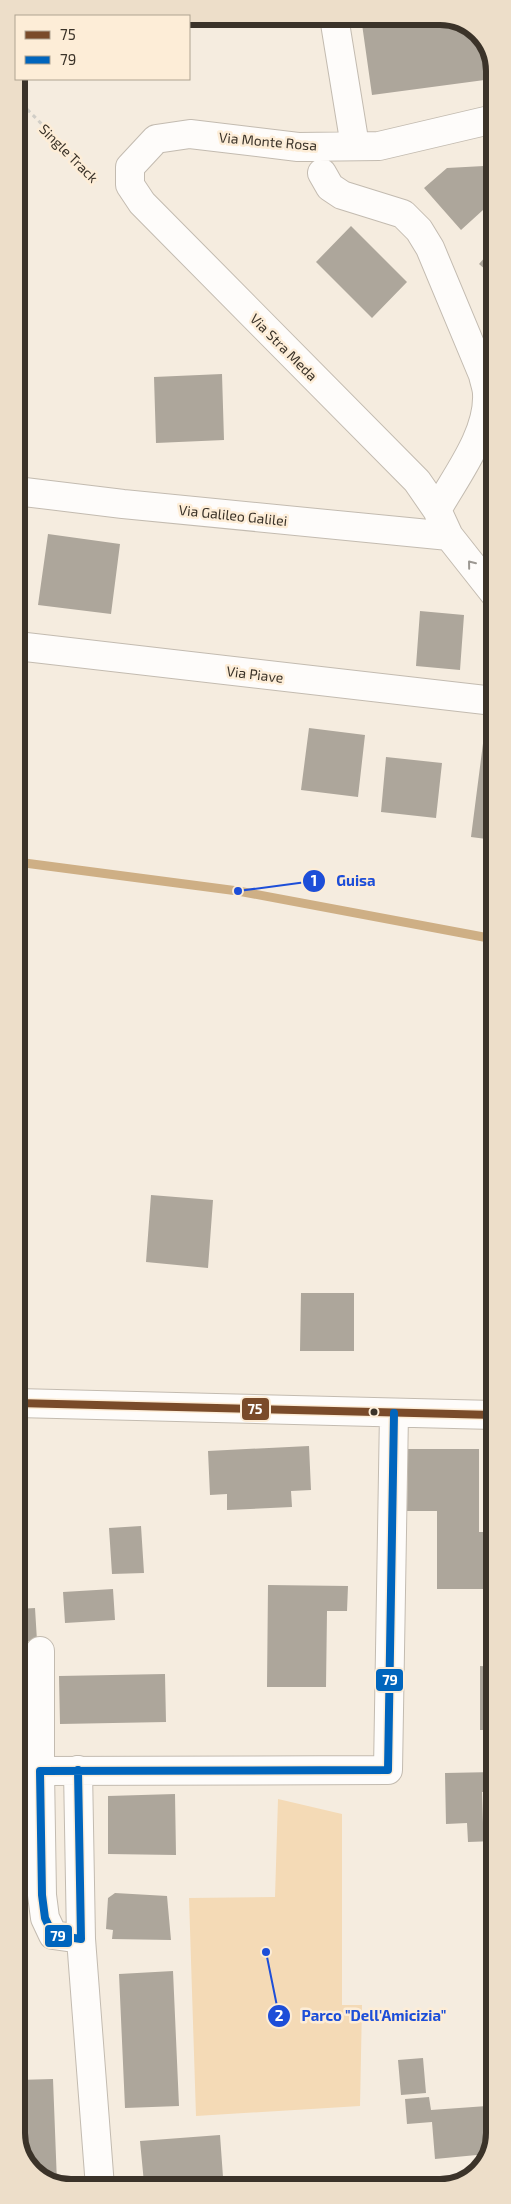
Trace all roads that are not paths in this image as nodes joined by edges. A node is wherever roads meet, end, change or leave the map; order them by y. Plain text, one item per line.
1 (335, 25) edge
2 (486, 121) edge
3 (355, 146) junction
4 (322, 173) dead end
5 (130, 185) joint
6 (486, 386) edge
7 (486, 410) edge
8 (25, 492) edge
9 (437, 510) junction
10 (449, 536) junction
11 (486, 582) edge
12 (25, 647) edge
13 (486, 700) edge
14 (25, 1403) edge
15 (394, 1413) junction
16 (486, 1415) edge
17 (40, 1651) dead end
18 (78, 1770) junction
19 (40, 1771) junction
20 (81, 1939) junction
21 (99, 2179) edge

1 - 3 street
2 - 3 street, Via Monte Rosa
3 - 5 street, Via Monte Rosa
4 - 6 street
5 - 9 street, Via Stra Meda
7 - 9 street
8 - 10 street, Via Galileo Galilei
9 - 10 street, Via Stra Meda
11 -> 10 street, Via Stra Meda
12 - 13 street, Via Piave
14 - 15 street
15 - 16 street
15 - 18 street
17 - 19 street
18 - 19 street
18 - 20 street
19 - 20 street
20 - 21 street

